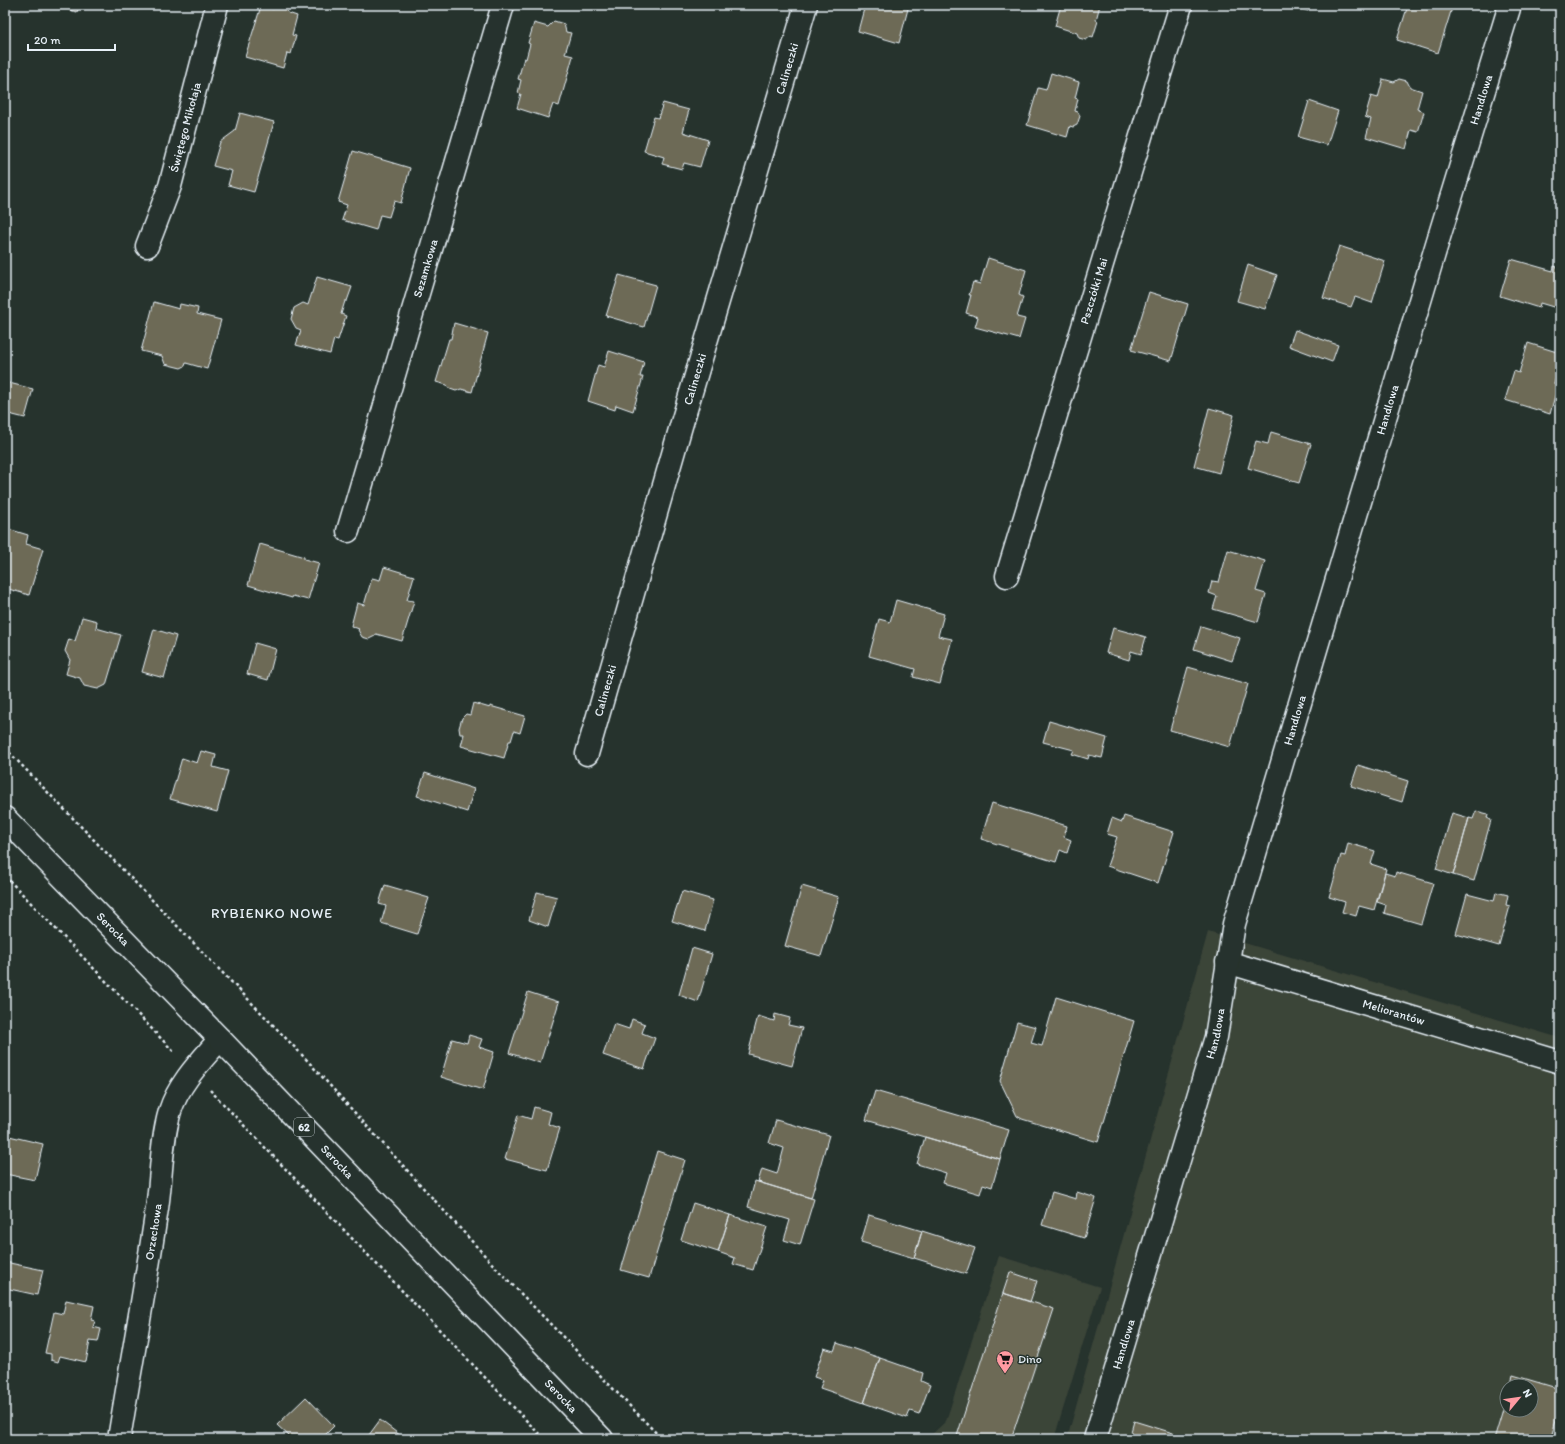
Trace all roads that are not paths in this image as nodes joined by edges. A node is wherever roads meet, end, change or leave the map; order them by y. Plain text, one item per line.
1 (217, 5) edge
2 (503, 5) edge
3 (806, 5) edge
4 (1181, 5) edge
5 (1510, 5) edge
6 (147, 246) dead end
7 (348, 531) dead end
8 (1007, 576) dead end
9 (587, 754) dead end
10 (5, 818) edge
11 (1227, 962) junction
12 (220, 1039) junction
13 (1560, 1062) edge
14 (118, 1439) edge
15 (602, 1439) edge
16 (1096, 1439) edge

1 - 6 street, Świętego Mikołaja
2 - 7 street, Sezamkowa
3 - 9 street, Calineczki
4 - 8 street, Pszczółki Mai
5 - 11 street, Handlowa
10 - 12 street, Serocka / 62
11 - 13 street, Meliorantów
11 - 16 street, Handlowa
12 - 14 street, Orzechowa
12 - 15 street, Serocka / 62

